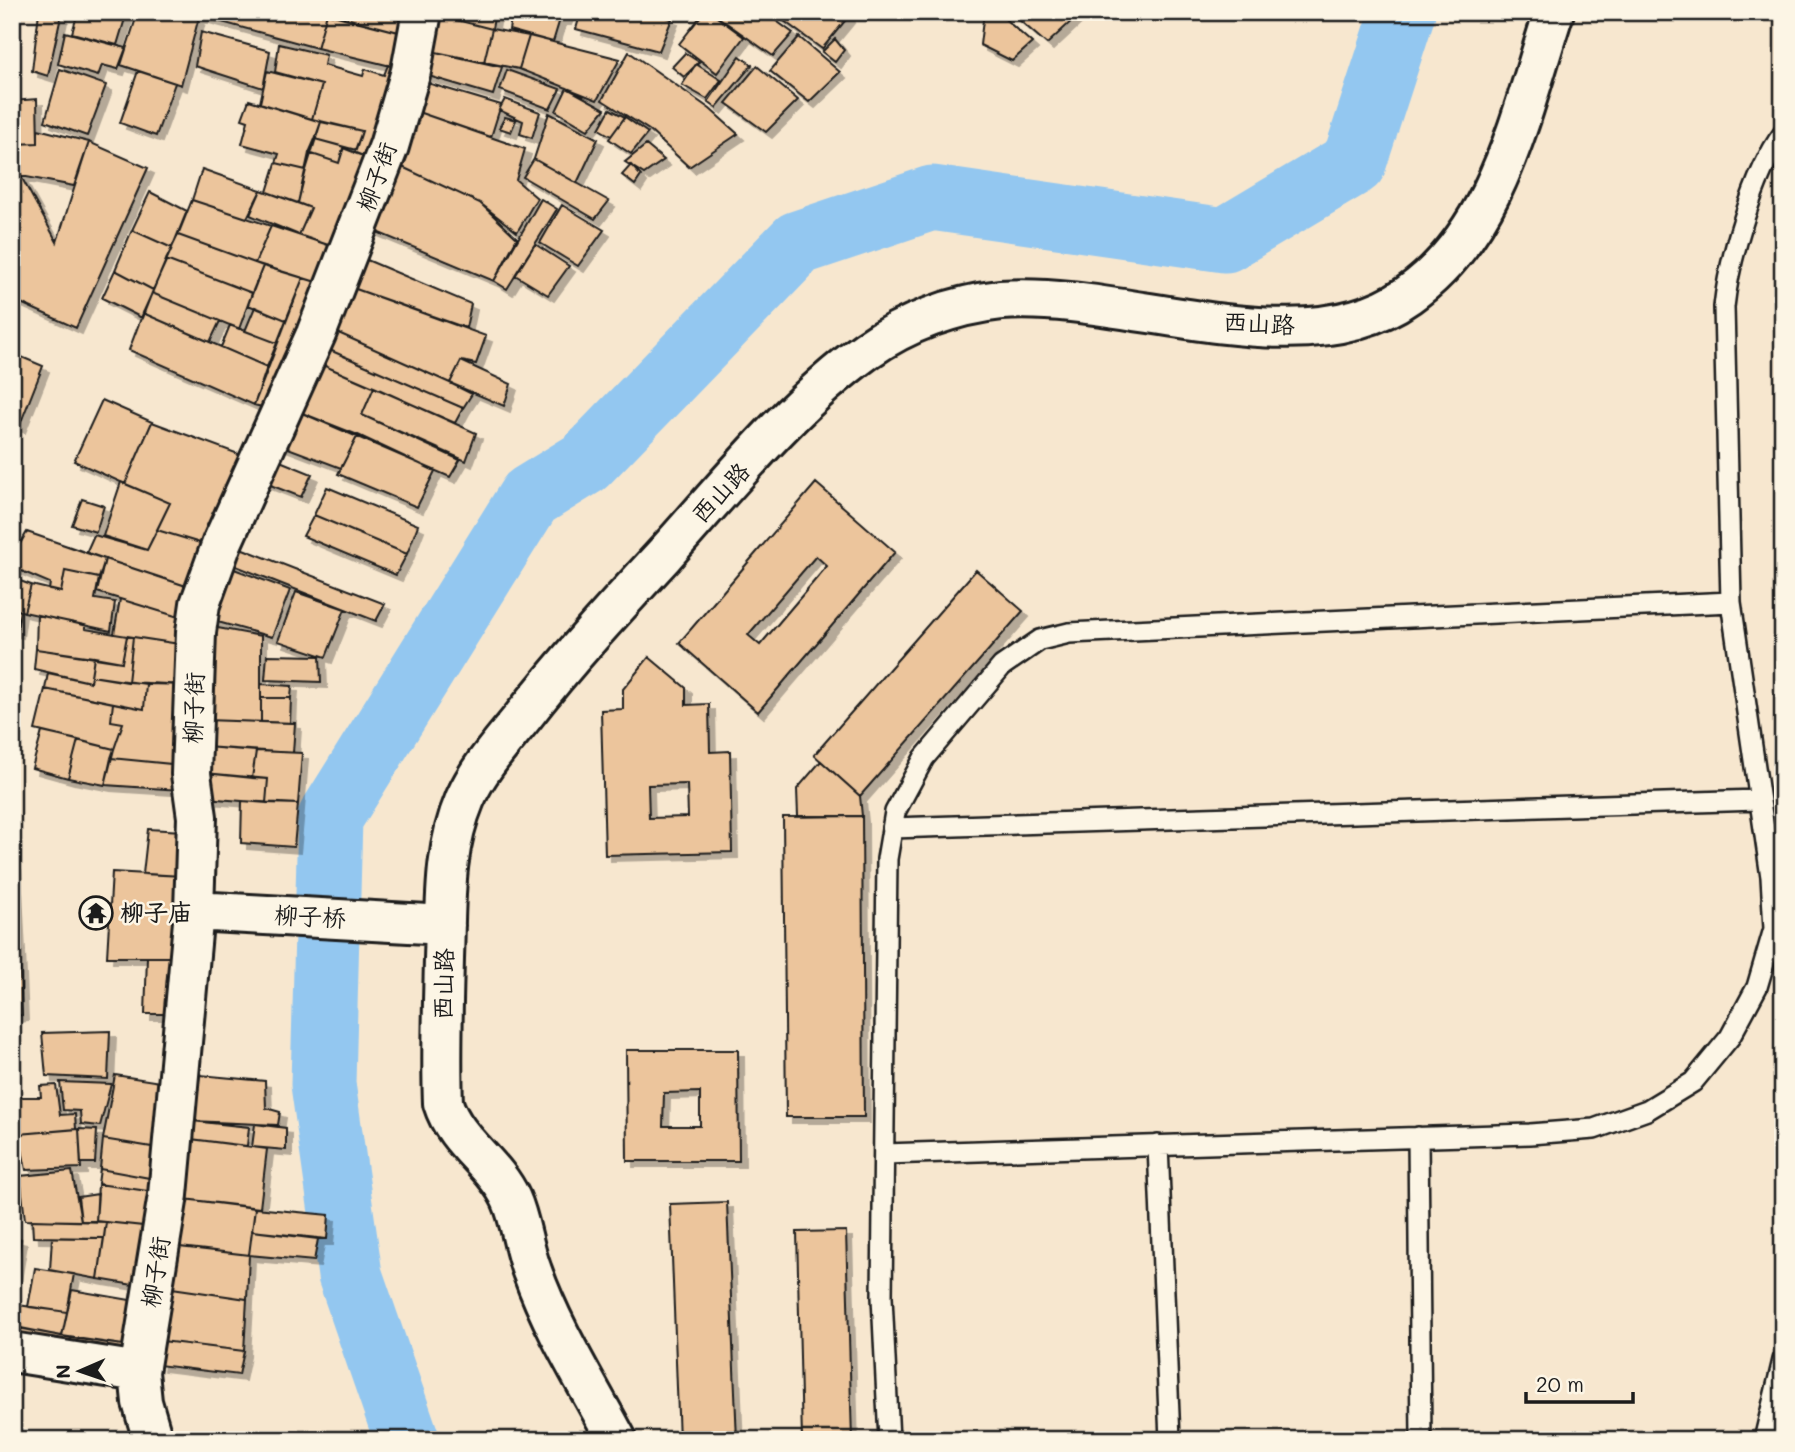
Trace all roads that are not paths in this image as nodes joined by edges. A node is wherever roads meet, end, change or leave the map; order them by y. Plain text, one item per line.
1 (422, 12) edge
2 (1554, 12) edge
3 (1783, 134) edge
4 (1731, 602) junction
5 (1758, 800) junction
6 (892, 828) junction
7 (194, 911) junction
8 (445, 925) junction
9 (1418, 1137) junction
10 (1158, 1146) junction
11 (884, 1154) junction
12 (12, 1352) edge
13 (1783, 1360) edge
14 (139, 1372) junction
15 (153, 1440) edge
16 (617, 1440) edge
17 (889, 1440) edge
18 (1170, 1440) edge
19 (1421, 1440) edge
20 (1764, 1440) edge

1 - 7 street, 柳子街
2 - 8 street, 西山路
3 - 4 lane
4 - 5 lane
4 - 6 lane
5 - 6 lane
5 - 9 lane
6 - 11 lane
7 - 8 street, 柳子桥
7 - 14 street, 柳子街
8 - 16 street, 西山路
9 - 10 lane
9 - 19 lane
10 - 11 lane
10 - 18 lane
11 - 17 lane
12 - 14 street
13 - 20 lane
14 - 15 street, 柳子街

